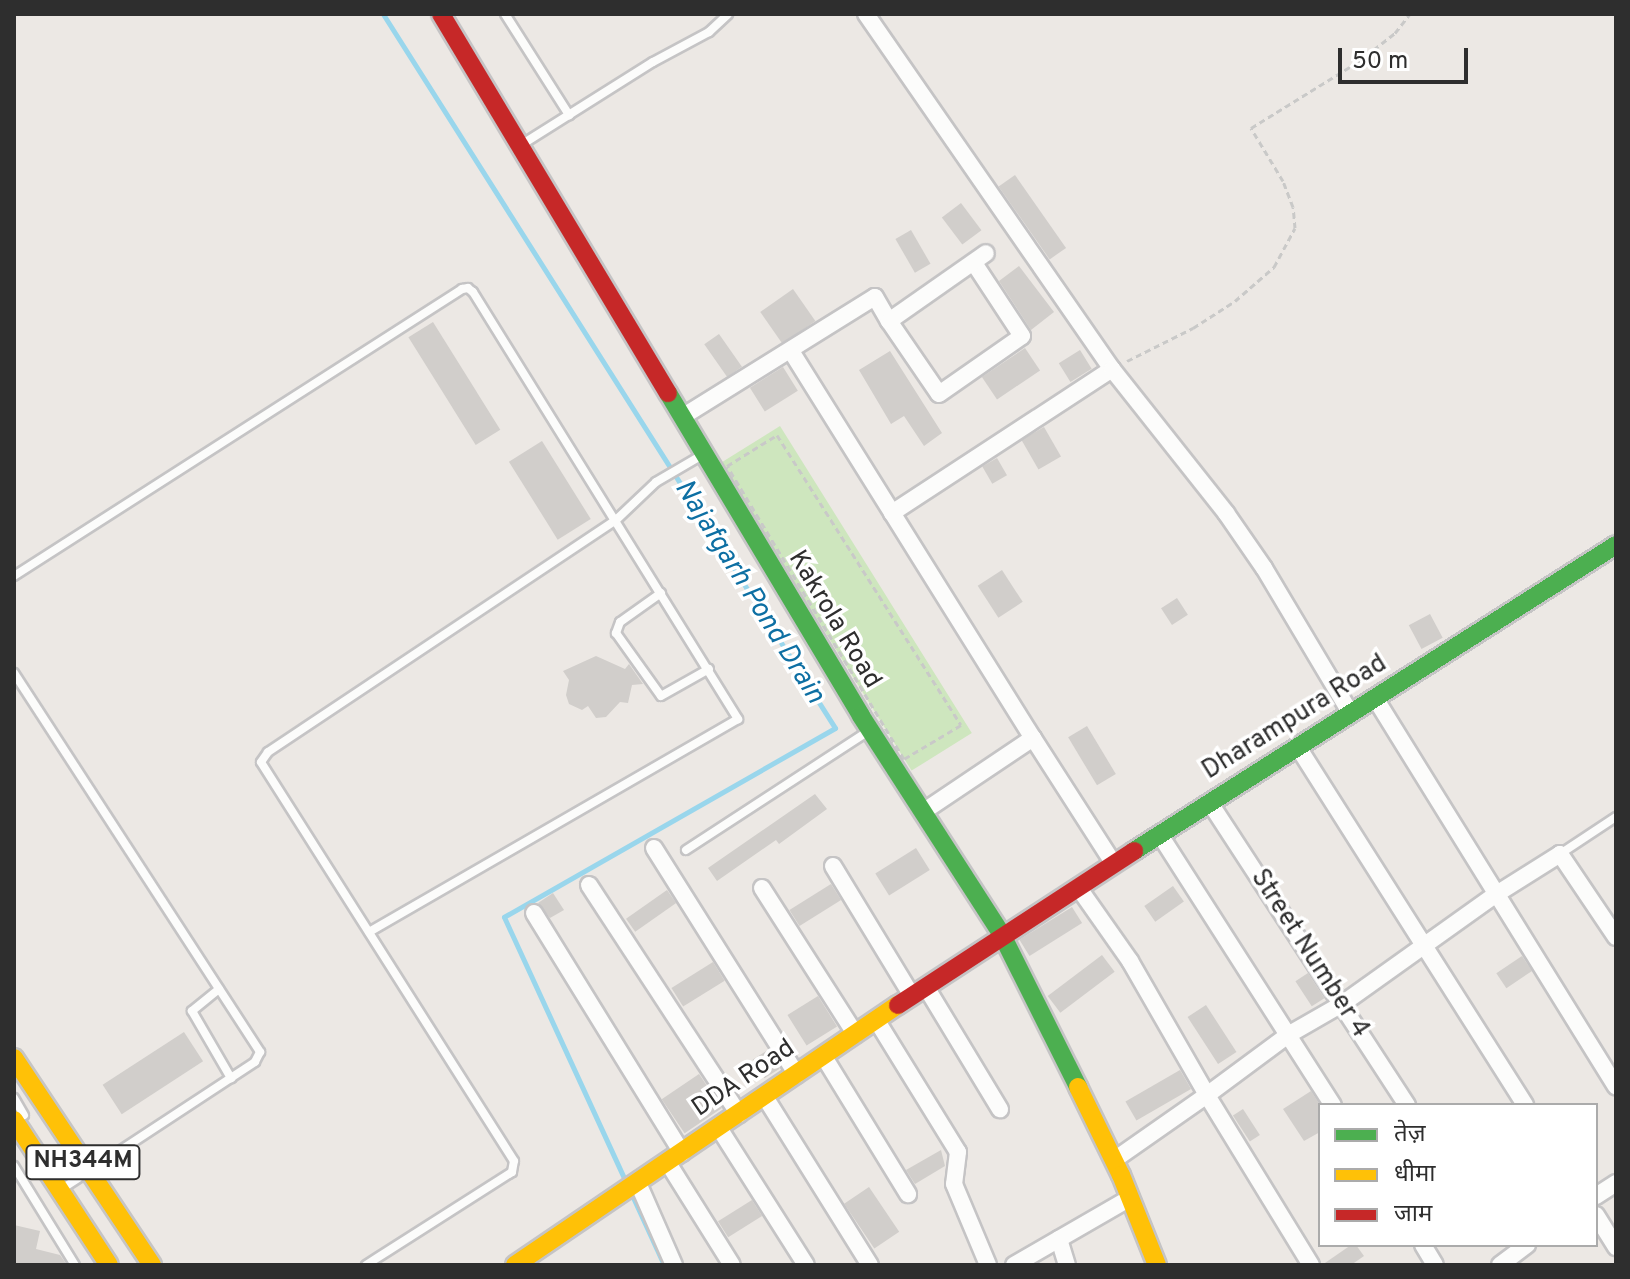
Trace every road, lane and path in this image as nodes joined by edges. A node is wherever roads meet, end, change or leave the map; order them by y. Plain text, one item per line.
1 (441, 14) edge
2 (505, 14) edge
3 (728, 14) edge
4 (866, 14) edge
5 (1410, 14) edge
6 (569, 115) junction
7 (520, 146) junction
8 (889, 321) junction
9 (791, 351) junction
10 (1112, 369) junction
11 (682, 417) junction
12 (704, 454) junction
13 (892, 513) junction
14 (616, 520) junction
15 (1616, 545) edge
16 (14, 576) edge
17 (661, 593) junction
18 (709, 669) junction
19 (14, 673) edge
20 (1375, 698) junction
21 (1351, 714) junction
22 (870, 730) junction
23 (1033, 738) junction
24 (1298, 747) junction
25 (904, 759) joint
26 (1210, 803) junction
27 (923, 812) junction
28 (1616, 817) edge
29 (1160, 835) junction
30 (654, 848) dead end
31 (686, 850) dead end
32 (1560, 854) junction
33 (1114, 864) junction
34 (833, 866) dead end
35 (589, 885) dead end
36 (1078, 887) junction
37 (762, 888) dead end
38 (1495, 895) junction
39 (534, 913) dead end
40 (369, 932) junction
41 (1002, 935) junction
42 (1616, 937) edge
43 (1423, 945) junction
44 (219, 989) junction
45 (919, 992) junction
46 (1342, 1004) junction
47 (877, 1021) junction
48 (856, 1035) junction
49 (1288, 1035) junction
50 (824, 1057) junction
51 (14, 1058) edge
52 (797, 1075) junction
53 (231, 1078) junction
54 (1616, 1086) edge
55 (1207, 1095) junction
56 (765, 1097) junction
57 (14, 1098) edge
58 (1332, 1103) edge
59 (1406, 1103) edge
60 (1524, 1103) edge
61 (1000, 1109) dead end
62 (739, 1114) junction
63 (14, 1120) edge
64 (719, 1128) junction
65 (675, 1158) junction
66 (1114, 1160) junction
67 (14, 1166) edge
68 (1616, 1183) edge
69 (68, 1185) junction
70 (630, 1189) junction
71 (908, 1194) dead end
72 (1598, 1195) edge
73 (1130, 1198) junction
74 (1598, 1218) edge
75 (1059, 1239) junction
76 (1424, 1247) edge
77 (1525, 1247) edge
78 (1616, 1247) edge
79 (1505, 1264) edge
80 (75, 1265) edge
81 (109, 1265) edge
82 (117, 1265) edge
83 (152, 1265) edge
84 (366, 1265) edge
85 (515, 1265) edge
86 (674, 1265) edge
87 (732, 1265) edge
88 (806, 1265) edge
89 (870, 1265) edge
90 (988, 1265) edge
91 (1014, 1265) edge
92 (1067, 1265) edge
93 (1157, 1265) edge
94 (1311, 1265) edge
95 (1435, 1265) edge

1 - 7 main road, Kakrola Road
2 - 6 lane
3 - 6 lane
4 - 10 street
5 - 10 path
6 - 7 lane
7 - 11 main road, Kakrola Road
8 - 8 street
8 - 9 street
9 - 11 street
9 - 13 street
10 - 13 street
10 - 21 street
11 - 12 main road, Kakrola Road
12 - 14 lane
12 - 22 main road, Kakrola Road
13 - 23 street
14 - 16 lane
14 - 17 lane
14 - 40 lane
15 - 20 main road, Dharampura Road
17 - 18 lane
17 - 18 lane
18 - 40 lane
19 - 44 lane
20 - 21 main road, Dharampura Road
20 - 38 street
21 - 24 main road, Dharampura Road
22 - 27 main road, Kakrola Road
22 - 31 lane
23 - 27 street
23 - 33 street
24 - 26 main road, Dharampura Road
24 - 43 street
25 - 25 path
26 - 29 main road, Dharampura Road
26 - 46 street, Street Number 4
27 - 41 main road, Kakrola Road
28 - 32 lane
29 - 33 main road, Dharampura Road
29 - 49 street
30 - 52 street
32 - 38 street
32 - 42 street
33 - 36 main road, Dharampura Road
34 - 45 street
35 - 62 street
36 - 41 main road, Dharampura Road
36 - 55 street
37 - 48 street
38 - 43 street
38 - 54 street
39 - 65 street
40 - 84 lane
41 - 45 main road, DDA Road
41 - 66 main road, Kakrola Road
43 - 46 street
43 - 60 street
44 - 53 lane
44 - 53 lane
45 - 47 main road, DDA Road
45 - 61 street
46 - 49 street
46 - 59 street, Street Number 4
47 - 48 main road, DDA Road
47 - 90 street
48 - 50 main road, DDA Road
49 - 55 street
49 - 58 street
50 - 52 main road, DDA Road
50 - 71 street
51 - 83 main road, NH344M, bridge
52 - 56 main road, DDA Road
53 - 69 lane
55 - 66 street
55 - 94 street
56 - 62 main road, DDA Road
56 - 89 street
57 - 69 lane
62 - 64 main road, DDA Road
63 - 81 main road, NH344M
64 - 65 main road, DDA Road
64 - 88 street
65 - 70 main road, DDA Road
65 - 87 street
66 - 73 main road, Kakrola Road
67 - 80 lane
68 - 72 street
69 - 82 lane
70 - 85 main road, DDA Road
70 - 86 street
73 - 75 street
73 - 93 main road, Kakrola Road
74 - 78 street
75 - 91 street
75 - 92 street
76 - 95 street
77 - 79 street

